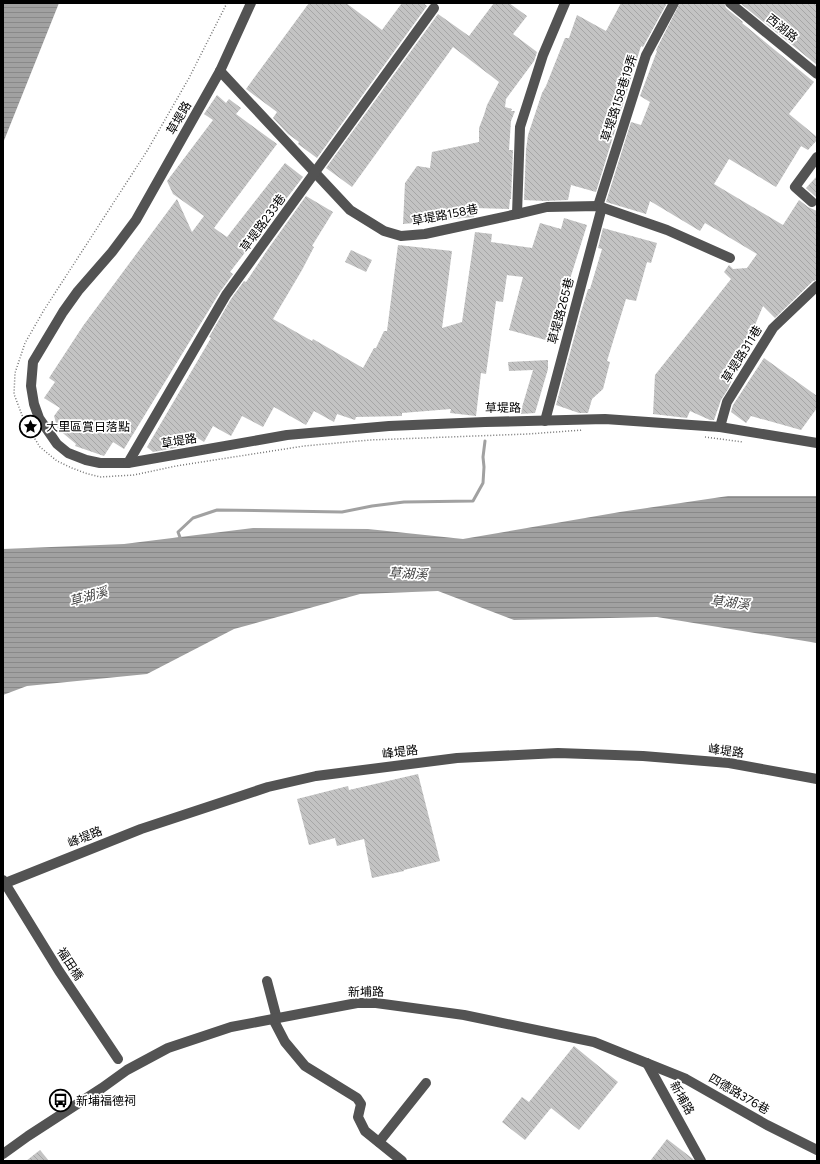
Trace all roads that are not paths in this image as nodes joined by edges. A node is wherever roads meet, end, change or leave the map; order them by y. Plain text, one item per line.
1 (251, 3) edge
2 (565, 3) edge
3 (674, 3) edge
4 (730, 3) edge
5 (434, 8) dead end
6 (220, 71) junction
7 (817, 74) edge
8 (817, 157) edge
9 (315, 172) junction
10 (812, 202) dead end
11 (600, 207) junction
12 (517, 214) junction
13 (730, 258) dead end
14 (817, 286) edge
15 (544, 421) junction
16 (720, 428) junction
17 (817, 444) edge
18 (128, 463) junction
19 (817, 779) edge
20 (3, 880) edge
21 (3, 884) edge
22 (268, 981) dead end
23 (275, 1019) junction
24 (647, 1063) junction
25 (127, 1070) junction
26 (426, 1083) dead end
27 (379, 1142) junction
28 (817, 1150) edge
29 (3, 1154) edge
30 (402, 1161) edge
31 (701, 1161) edge

1 - 6 street, 草堤路
2 - 12 street
3 - 11 street, 草堤路158巷19弄
4 - 7 street, 西湖路
5 - 9 street, 草堤路233巷
6 - 9 street, 草堤路158巷
6 - 18 street, 草堤路
8 - 10 street
9 - 12 street, 草堤路158巷
9 - 18 street, 草堤路233巷
11 - 12 street, 草堤路158巷
11 - 13 street, 草堤路158巷
11 - 15 street, 草堤路265巷
14 - 16 street, 草堤路311巷
15 - 16 street, 草堤路
15 - 18 street, 草堤路
16 - 17 street, 草堤路
19 - 21 street, 峰堤路
20 - 25 street, 福田橋, bridge
22 - 23 street
23 - 24 street, 新埔路
23 - 25 street, 新埔路
23 - 27 street
24 - 28 street, 四德路376巷
24 - 31 street, 新埔路
25 - 29 street, 新埔路
26 - 27 street
27 - 30 street

